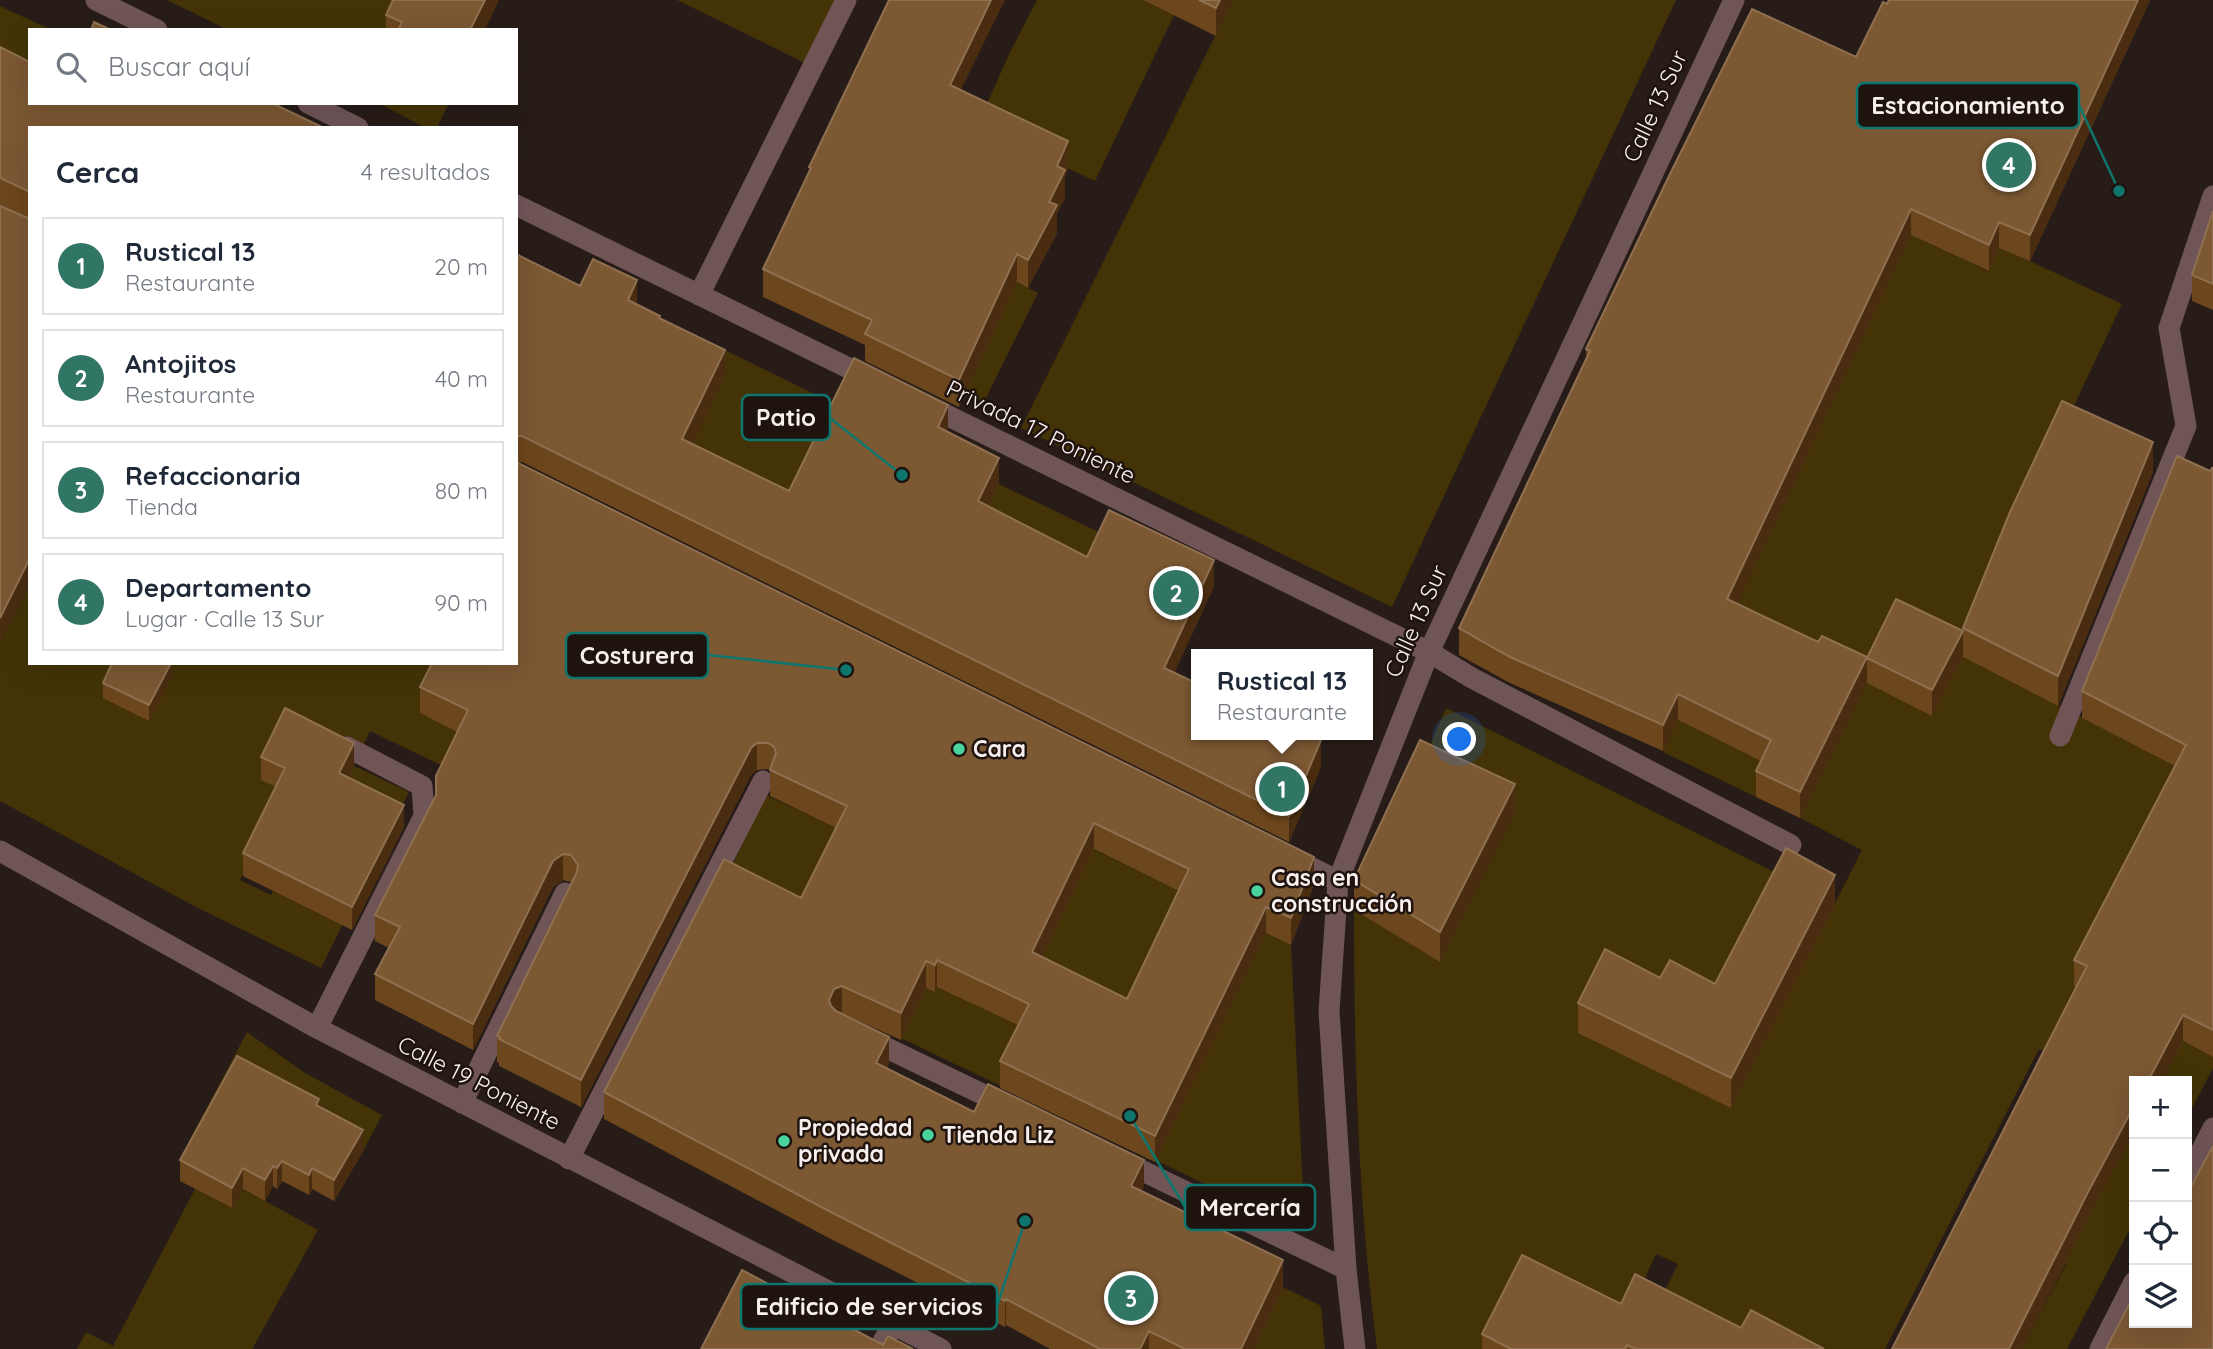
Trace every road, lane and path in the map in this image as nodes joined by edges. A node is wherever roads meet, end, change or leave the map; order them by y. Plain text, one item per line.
1 (96, 0) edge
2 (846, 0) edge
3 (1734, 0) edge
4 (153, 28) edge
5 (311, 105) edge
6 (354, 126) edge
7 (2213, 196) edge
8 (518, 206) edge
9 (699, 295) junction
10 (1429, 652) junction
11 (2060, 736) dead end
12 (347, 747) edge
13 (763, 780) dead end
14 (1791, 845) dead end
15 (0, 851) edge
16 (1276, 851) edge
17 (1338, 881) junction
18 (565, 893) edge
19 (317, 1028) junction
20 (854, 1032) edge
21 (462, 1103) junction
22 (1026, 1115) edge
23 (2213, 1128) edge
24 (1100, 1151) edge
25 (569, 1159) junction
26 (2192, 1170) edge
27 (1346, 1269) junction
28 (2129, 1292) edge
29 (892, 1325) junction
30 (879, 1349) edge
31 (941, 1349) edge
32 (1355, 1349) edge
33 (2100, 1349) edge

1 - 4 street
2 - 9 street
3 - 10 street, Calle 13 Sur
5 - 6 street
7 - 11 street
8 - 9 street, Privada 17 Poniente
9 - 10 street, Privada 17 Poniente
10 - 14 street, Privada 17 Poniente
10 - 17 street, Calle 13 Sur
12 - 19 street
13 - 25 street
15 - 19 street, Calle 19 Poniente
16 - 17 street
17 - 27 street, Calle 13 Sur
18 - 21 street
19 - 21 street, Calle 19 Poniente
20 - 22 street
21 - 25 street, Calle 19 Poniente
23 - 26 street
24 - 27 street
25 - 29 street, Calle 19 Poniente
27 - 32 street, Calle 13 Sur
28 - 33 street
29 - 30 street
29 - 31 street, Calle 19 Poniente

